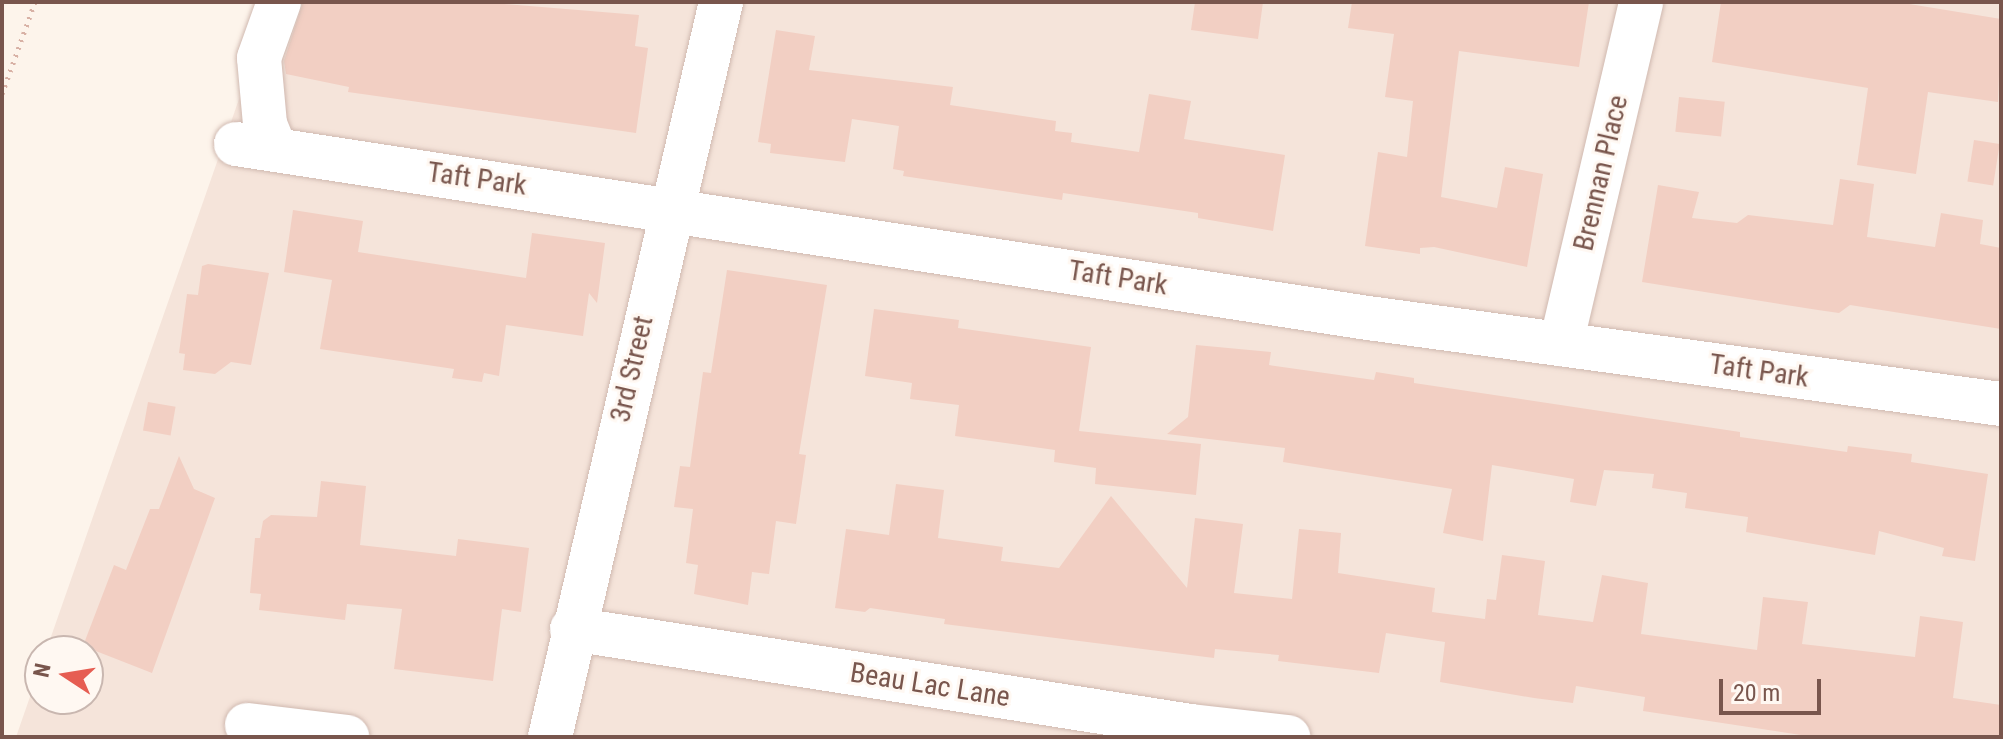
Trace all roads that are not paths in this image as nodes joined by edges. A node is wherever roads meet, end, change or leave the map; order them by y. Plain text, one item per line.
1 (279, 2) edge
2 (721, 2) edge
3 (1641, 2) edge
4 (670, 208) junction
5 (1561, 344) junction
6 (2001, 404) edge
7 (572, 629) junction
8 (247, 725) dead end
9 (347, 737) edge
10 (550, 737) edge
11 (1288, 737) edge

1 - 4 street, Taft Park
2 - 4 street, 3rd Street
3 - 5 street, Brennan Place
4 - 5 street, Taft Park
4 - 7 street, 3rd Street
5 - 6 street, Taft Park
7 - 10 street, 3rd Street
7 - 11 street, Beau Lac Lane
8 - 9 street

